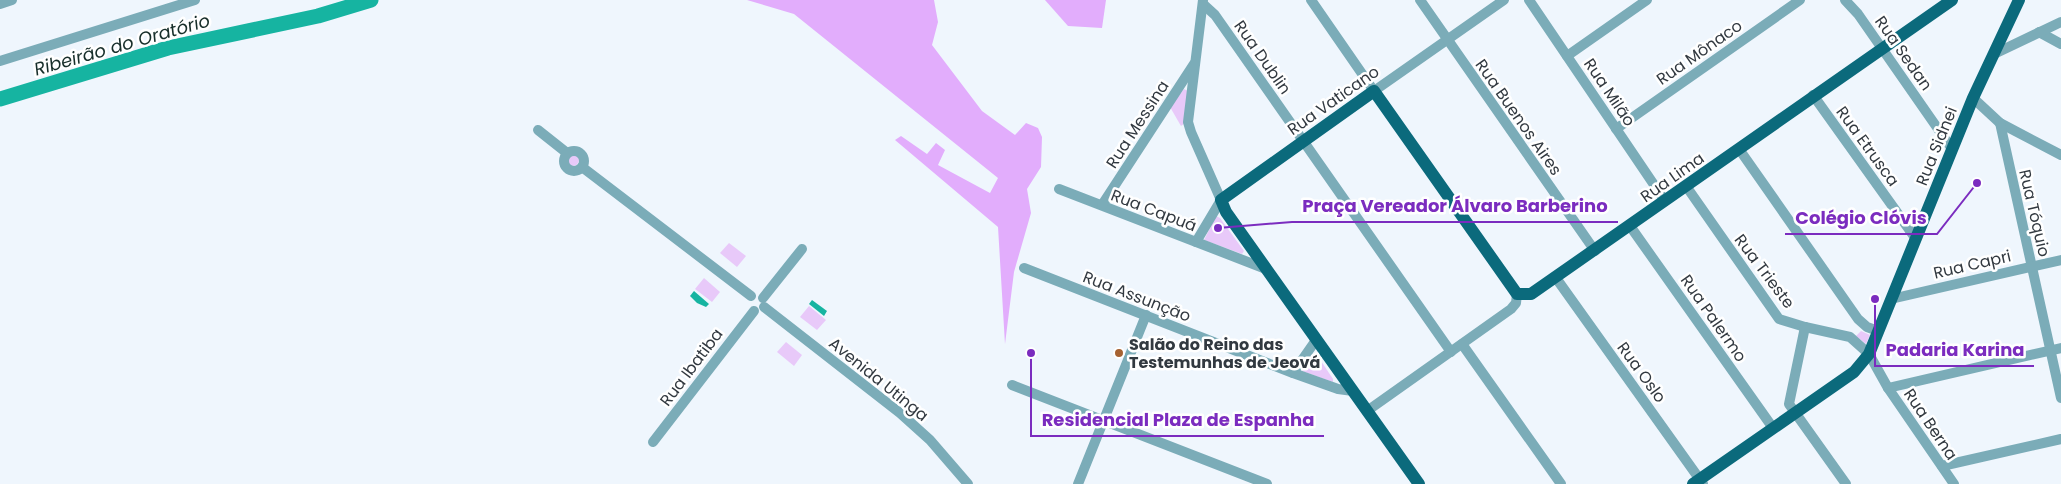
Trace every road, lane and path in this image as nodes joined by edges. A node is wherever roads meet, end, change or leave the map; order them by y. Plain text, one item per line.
1 (12, 0) edge
2 (195, 0) edge
3 (1311, 0) edge
4 (1420, 0) edge
5 (1504, 0) edge
6 (1529, 0) edge
7 (1647, 0) edge
8 (1800, 0) edge
9 (1845, 0) edge
10 (1952, 0) edge
11 (2019, 0) edge
12 (1203, 2) edge
13 (0, 4) edge
14 (2061, 22) edge
15 (2006, 28) junction
16 (2040, 32) junction
17 (1448, 40) junction
18 (2024, 40) junction
19 (2061, 44) edge
20 (1883, 49) junction
21 (1994, 54) junction
22 (1567, 56) junction
23 (1197, 60) junction
24 (0, 61) edge
25 (1374, 91) junction
26 (1813, 95) junction
27 (1973, 98) junction
28 (2000, 123) junction
29 (1616, 129) junction
30 (538, 130) dead end
31 (1304, 141) junction
32 (1739, 149) junction
33 (1952, 149) junction
34 (567, 153) junction
35 (2061, 156) edge
36 (582, 167) junction
37 (1686, 186) junction
38 (1059, 189) dead end
39 (1221, 200) junction
40 (1665, 201) junction
41 (1102, 205) junction
42 (1630, 226) junction
43 (1916, 239) junction
44 (1196, 242) junction
45 (802, 249) dead end
46 (1594, 251) junction
47 (2061, 260) edge
48 (2032, 265) junction
49 (1024, 268) dead end
50 (1266, 269) junction
51 (1556, 278) junction
52 (1517, 294) junction
53 (751, 296) junction
54 (1891, 299) junction
55 (763, 302) junction
56 (754, 311) junction
57 (1146, 315) junction
58 (1863, 324) junction
59 (1805, 328) junction
60 (1878, 331) junction
61 (1850, 337) junction
62 (1316, 340) junction
63 (1462, 344) junction
64 (2056, 349) edge
65 (1451, 352) junction
66 (1869, 354) junction
67 (1293, 373) junction
68 (1012, 385) dead end
69 (1888, 388) junction
70 (1353, 391) junction
71 (2061, 398) edge
72 (1367, 411) junction
73 (1795, 413) junction
74 (1103, 421) junction
75 (1773, 428) junction
76 (2061, 439) edge
77 (653, 442) dead end
78 (1942, 466) junction
79 (1699, 482) edge
80 (968, 484) edge
81 (1078, 484) edge
82 (1267, 484) edge
83 (1419, 484) edge
84 (1560, 484) edge
85 (1846, 484) edge
86 (1954, 484) edge

1 - 13 street
2 - 24 street
3 - 25 street
4 - 17 street, Rua Buenos Aires
5 - 17 street, Rua Vaticano
6 - 22 street, Rua Milão
7 - 22 street
8 - 29 street, Rua Mônaco
9 - 20 street, Rua Sedan
10 - 20 main road, Rua Lima
11 - 15 main road, Rua Sidnei
12 - 23 street
12 - 31 street, Rua Dublin
14 - 16 street
15 - 18 street
15 - 21 main road, Rua Sidnei
16 - 18 street
16 - 19 street
17 - 25 street, Rua Vaticano
17 - 46 street, Rua Buenos Aires
18 - 21 street
20 - 26 main road, Rua Lima
20 - 33 street, Rua Sedan
21 - 27 main road, Rua Sidnei
22 - 29 street, Rua Milão
23 - 39 street
23 - 41 street, Rua Messina
25 - 31 main road, Rua Vaticano
25 - 52 main road
26 - 32 main road, Rua Lima
26 - 43 street, Rua Etrusca
27 - 28 street
27 - 33 main road, Rua Sidnei
28 - 35 street
28 - 48 street, Rua Tóquio
29 - 40 street, Rua Milão
30 - 34 street
31 - 39 main road, Rua Vaticano
31 - 65 street, Rua Dublin
32 - 37 main road, Rua Lima
32 - 58 street
33 - 43 main road, Rua Sidnei
34 - 36 street
34 - 36 street
36 - 53 street
37 - 40 main road, Rua Lima
37 - 59 street, Rua Trieste
38 - 41 street, Rua Capuá
39 - 44 street, Rua Vaticano
39 - 50 main road
40 - 42 main road, Rua Lima
41 - 44 street, Rua Capuá
42 - 46 main road, Rua Lima
42 - 75 street, Rua Palermo
43 - 54 main road, Rua Sidnei
44 - 50 street, Rua Capuá
45 - 55 street
46 - 51 main road, Rua Lima
47 - 48 street, Rua Capri
48 - 54 street, Rua Capri
48 - 64 street, Rua Tóquio
49 - 57 street, Rua Assunção
50 - 62 main road
51 - 52 main road, Rua Lima
51 - 79 street, Rua Oslo
52 - 63 street
53 - 55 street
53 - 56 street
54 - 60 main road, Rua Sidnei
55 - 56 street
55 - 80 street, Avenida Utinga
56 - 77 street, Rua Ibatiba
57 - 67 street, Rua Assunção
57 - 74 street
58 - 60 street
58 - 61 street
59 - 61 street, Rua Trieste
59 - 73 street
60 - 66 main road, Rua Sidnei
61 - 66 street
62 - 67 street
62 - 70 main road
63 - 65 street
63 - 84 street
64 - 69 street
64 - 71 street, Rua Tóquio
65 - 72 street
66 - 69 street, Rua Berna
66 - 73 main road, Rua Sidnei
67 - 70 street, Rua Assunção
68 - 74 street
69 - 78 street, Rua Berna
70 - 72 main road
72 - 83 main road
73 - 75 main road, Rua Sidnei
73 - 85 street
74 - 81 street
74 - 82 street
75 - 79 main road, Rua Sidnei
76 - 78 street
78 - 86 street, Rua Berna

